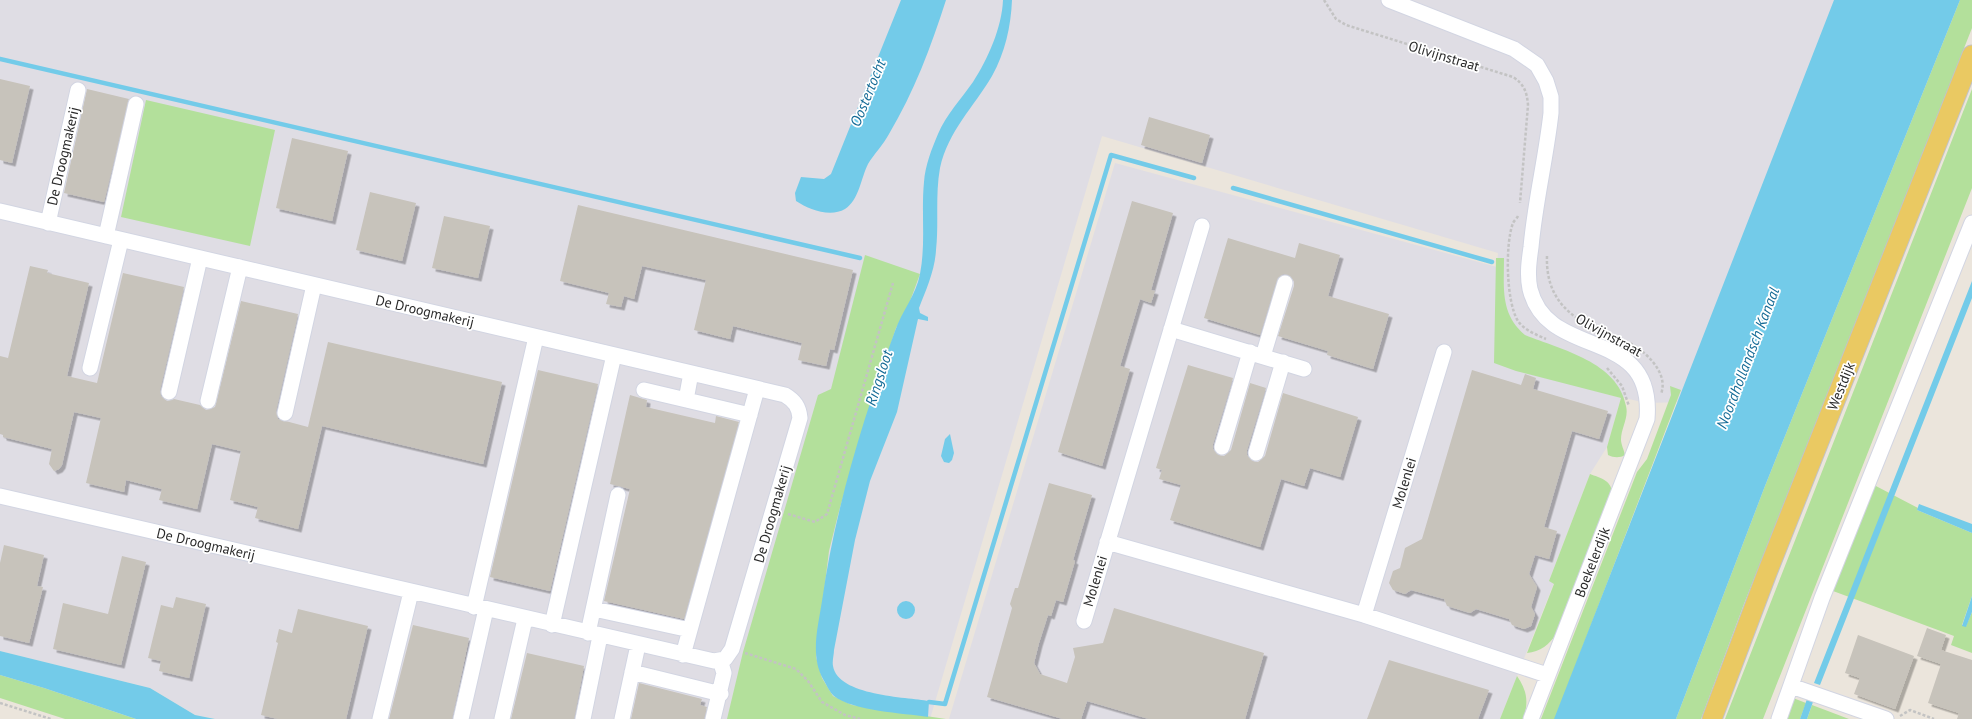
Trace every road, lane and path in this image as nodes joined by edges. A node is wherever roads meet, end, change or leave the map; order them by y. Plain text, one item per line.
1 (1324, 0) edge
2 (1389, 0) edge
3 (1972, 55) edge
4 (78, 90) dead end
5 (136, 104) dead end
6 (0, 211) edge
7 (1533, 218) junction
8 (1972, 222) edge
9 (48, 223) junction
10 (1202, 226) dead end
11 (106, 236) junction
12 (121, 240) junction
13 (1547, 249) dead end
14 (200, 258) junction
15 (240, 267) junction
16 (893, 283) dead end
17 (1285, 283) dead end
18 (314, 285) junction
19 (1580, 320) dead end
20 (1171, 329) junction
21 (536, 337) junction
22 (1624, 340) dead end
23 (1444, 352) dead end
24 (1256, 354) junction
25 (614, 355) junction
26 (1283, 362) junction
27 (90, 368) dead end
28 (1304, 369) dead end
29 (691, 373) junction
30 (757, 388) junction
31 (644, 390) dead end
32 (169, 392) dead end
33 (686, 400) junction
34 (208, 401) dead end
35 (1648, 404) junction
36 (285, 413) dead end
37 (750, 415) junction
38 (1222, 447) dead end
39 (1256, 453) dead end
40 (618, 495) dead end
41 (0, 496) edge
42 (773, 510) junction
43 (1107, 542) junction
44 (411, 592) junction
45 (480, 608) junction
46 (594, 609) junction
47 (1364, 615) junction
48 (525, 619) junction
49 (1084, 621) dead end
50 (552, 625) junction
51 (690, 630) junction
52 (594, 635) junction
53 (638, 645) junction
54 (732, 649) junction
55 (683, 655) junction
56 (720, 660) junction
57 (632, 672) junction
58 (1547, 675) junction
59 (1791, 686) junction
60 (720, 694) junction
61 (0, 703) edge
62 (52, 719) edge
63 (380, 719) edge
64 (461, 719) edge
65 (502, 719) edge
66 (583, 719) edge
67 (622, 719) edge
68 (713, 719) edge
69 (860, 719) edge
70 (1531, 719) edge
71 (1712, 719) edge
72 (1779, 719) edge
73 (1886, 719) edge
74 (1894, 719) edge
75 (1934, 719) edge

1 - 7 path, Olivijnstraat
2 - 7 street, Olivijnstraat
3 - 71 main road, Westdijk
4 - 9 street, De Droogmakerij
5 - 11 street
6 - 9 street, De Droogmakerij
7 - 35 street, Olivijnstraat
8 - 59 street
9 - 11 street, De Droogmakerij
10 - 20 street, Molenlei
11 - 12 street, De Droogmakerij
12 - 14 street, De Droogmakerij
12 - 27 street
13 - 19 path, Olivijnstraat
14 - 15 street, De Droogmakerij
14 - 32 street
15 - 18 street, De Droogmakerij
15 - 34 street
16 - 42 path
17 - 24 street
18 - 21 street, De Droogmakerij
18 - 36 street
20 - 24 street
20 - 43 street, Molenlei
21 - 25 street, De Droogmakerij
21 - 45 street
22 - 35 path, Olivijnstraat
23 - 47 street, Molenlei
24 - 26 street
24 - 38 street
25 - 29 street, De Droogmakerij
25 - 50 street
26 - 28 street
26 - 39 street
29 - 30 street, De Droogmakerij
29 - 33 street
30 - 37 street
30 - 42 street, De Droogmakerij
31 - 33 street
33 - 37 street
35 - 58 street, Boekelerdijk
37 - 51 street
40 - 46 street
41 - 44 street, De Droogmakerij
42 - 54 street, De Droogmakerij
43 - 47 street, Molenlei
43 - 49 street, Molenlei
44 - 45 street, De Droogmakerij
44 - 63 street
45 - 48 street, De Droogmakerij
45 - 64 street
46 - 51 street
46 - 52 street
47 - 58 street, Molenlei
48 - 50 street, De Droogmakerij
48 - 65 street
50 - 52 street, De Droogmakerij
51 - 55 street
52 - 53 street, De Droogmakerij
52 - 66 street
53 - 55 street, De Droogmakerij
53 - 57 street
54 - 56 street
54 - 69 path
55 - 56 street, De Droogmakerij
56 - 60 street
57 - 60 street
57 - 67 street
58 - 70 street, Boekelerdijk
59 - 72 street
59 - 73 street
60 - 68 street
61 - 62 path
74 - 75 path

